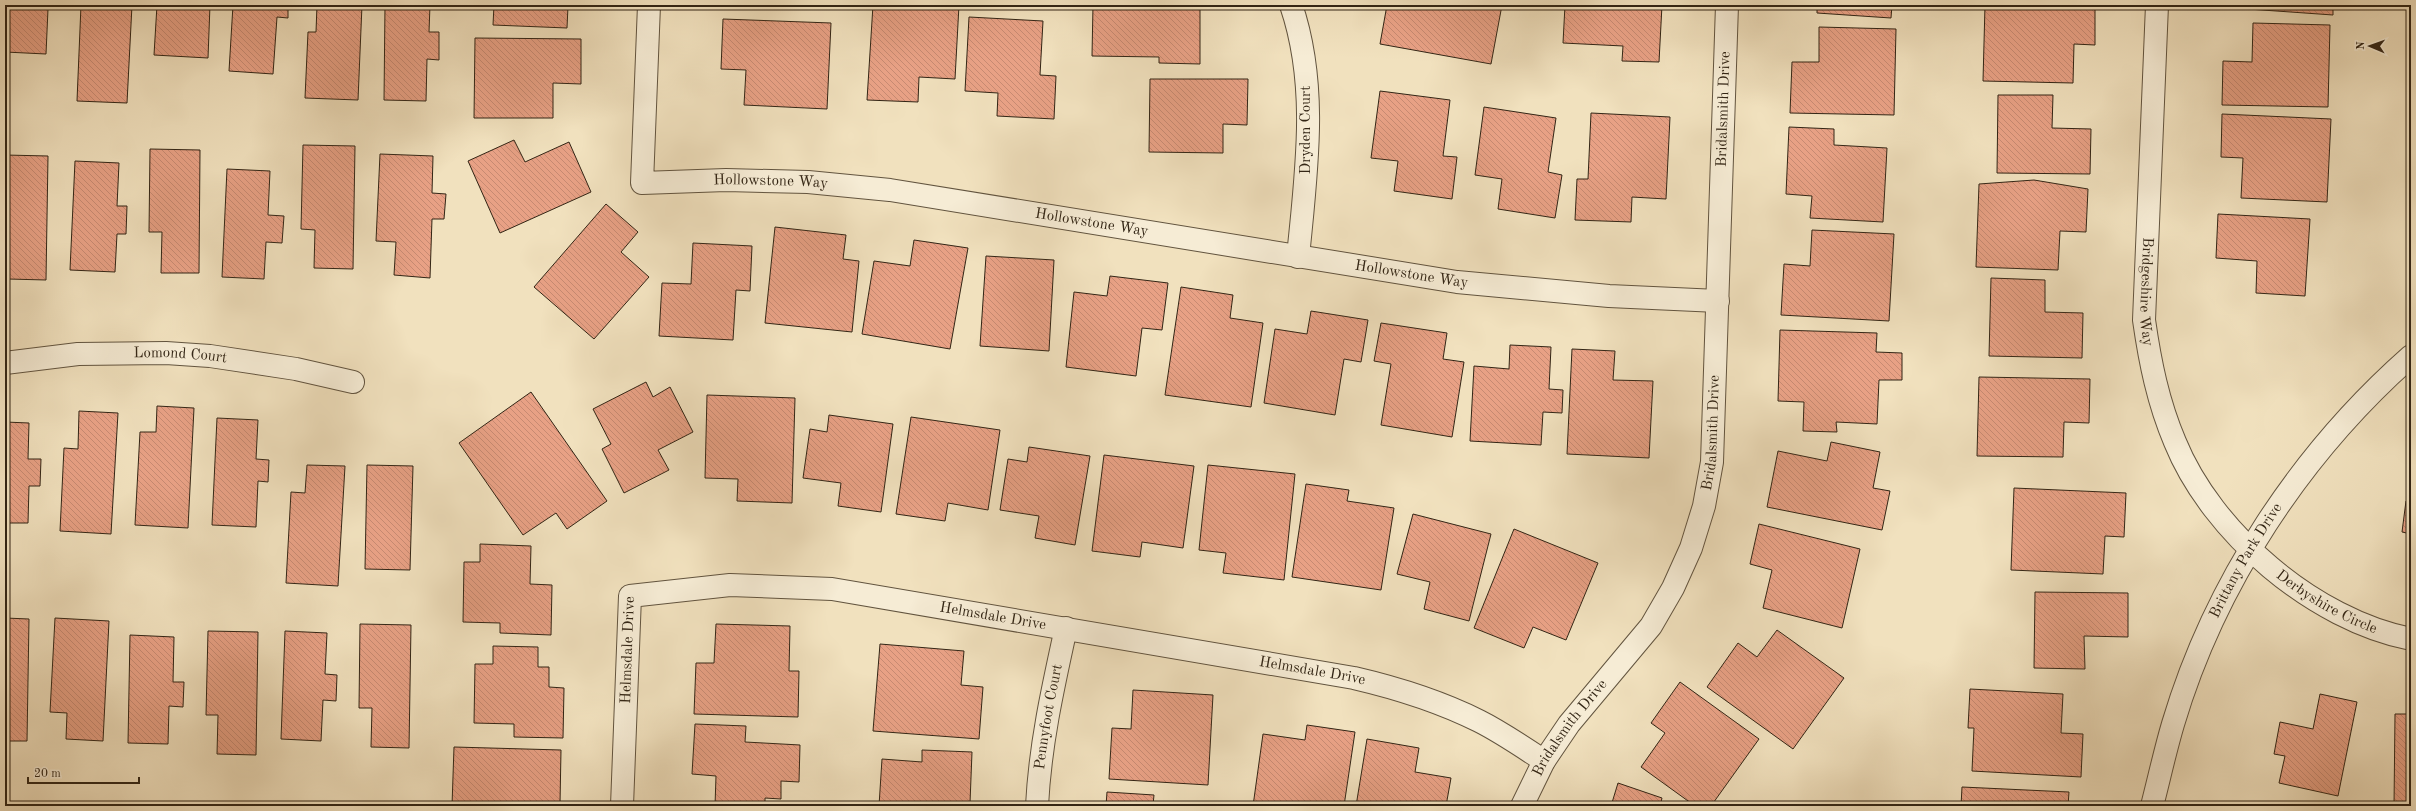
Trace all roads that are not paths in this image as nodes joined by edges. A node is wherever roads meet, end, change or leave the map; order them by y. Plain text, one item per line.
1 (649, 5) edge
2 (1291, 5) edge
3 (1727, 5) edge
4 (2157, 5) edge
5 (1298, 257) junction
6 (1718, 301) junction
7 (2411, 356) edge
8 (5, 363) edge
9 (353, 382) dead end
10 (2250, 549) junction
11 (1066, 628) junction
12 (2411, 639) edge
13 (1544, 761) junction
14 (622, 806) edge
15 (1037, 806) edge
16 (1522, 806) edge
17 (2152, 806) edge

1 - 5 street, Hollowstone Way
2 - 5 street, Dryden Court
3 - 6 street, Bridalsmith Drive
4 - 10 street, Bridgeshire Way
5 - 6 street, Hollowstone Way
6 - 13 street, Bridalsmith Drive
7 - 10 street, Brittany Park Drive
8 - 9 street, Lomond Court
10 - 12 street, Derbyshire Circle
10 - 17 street, Brittany Park Drive
11 - 13 street, Helmsdale Drive
11 - 14 street, Helmsdale Drive
11 - 15 street, Pennyfoot Court
13 - 16 street, Bridalsmith Drive

